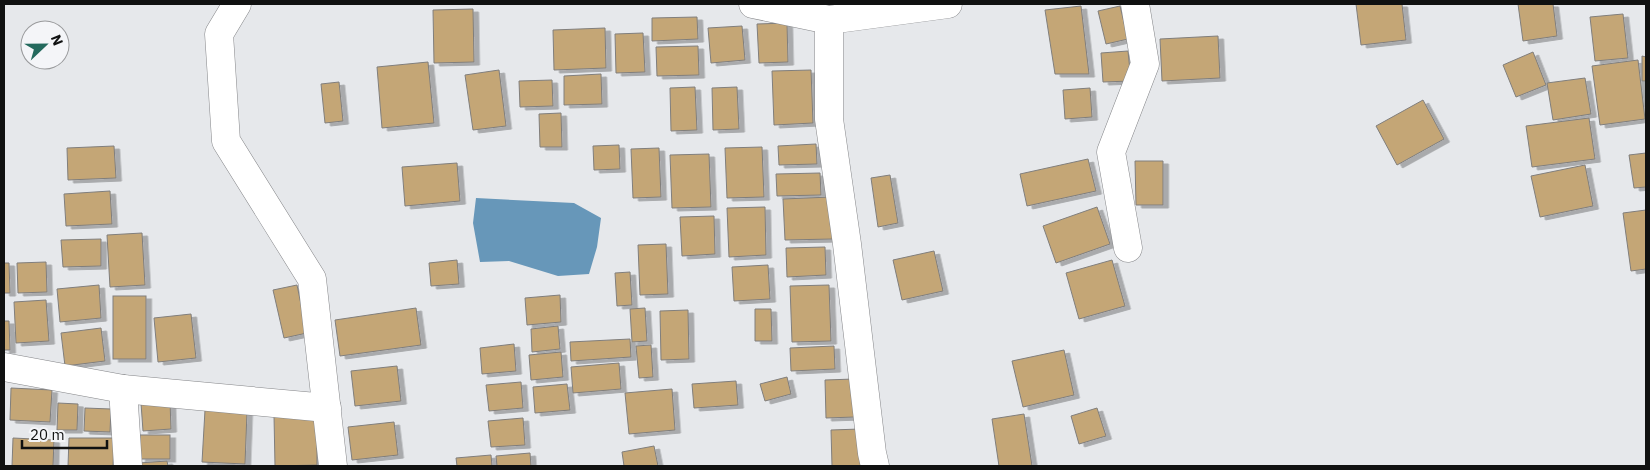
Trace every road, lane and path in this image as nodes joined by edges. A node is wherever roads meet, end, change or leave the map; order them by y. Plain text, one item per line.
1 (237, 4) edge
2 (754, 4) edge
3 (948, 4) edge
4 (1135, 4) edge
5 (829, 20) junction
6 (1128, 248) dead end
7 (4, 367) edge
8 (123, 389) junction
9 (327, 408) junction
10 (128, 466) edge
11 (333, 466) edge
12 (875, 466) edge

1 - 9 street
2 - 5 street
3 - 5 street
4 - 6 street
5 - 12 street
7 - 8 street
8 - 9 street
8 - 10 street
9 - 11 street

